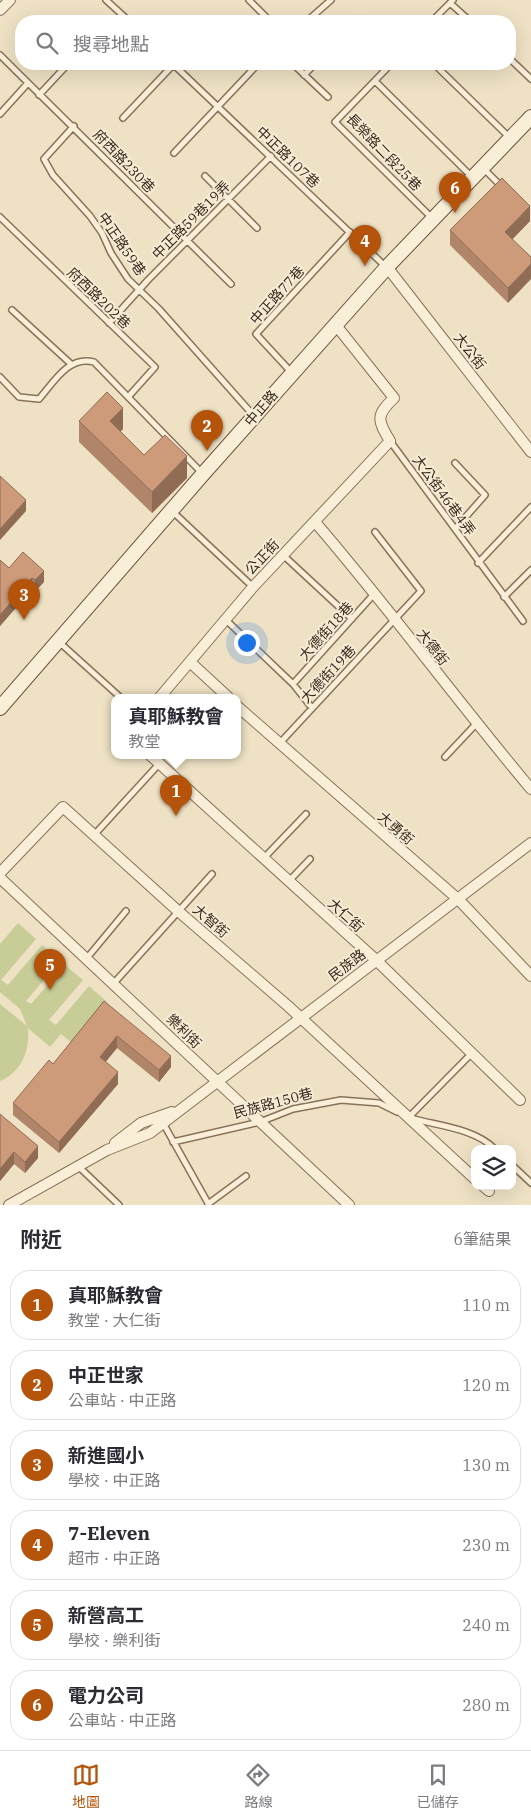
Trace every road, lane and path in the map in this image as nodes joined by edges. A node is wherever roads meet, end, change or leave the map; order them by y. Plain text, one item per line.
1 (10, 0) edge
2 (106, 0) edge
3 (249, 0) edge
4 (331, 0) edge
5 (452, 1) edge
6 (0, 10) edge
7 (122, 15) edge
8 (264, 15) edge
9 (314, 15) edge
10 (438, 15) edge
11 (465, 15) edge
12 (0, 55) edge
13 (516, 65) edge
14 (62, 70) edge
15 (167, 70) edge
16 (179, 70) edge
17 (252, 70) edge
18 (299, 70) edge
19 (309, 70) edge
20 (385, 70) edge
21 (440, 70) edge
22 (304, 75) junction
23 (531, 79) edge
24 (375, 80) junction
25 (28, 83) junction
26 (39, 95) junction
27 (328, 97) dead end
28 (218, 106) junction
29 (0, 114) edge
30 (531, 117) edge
31 (123, 118) dead end
32 (74, 126) junction
33 (510, 138) junction
34 (174, 153) dead end
35 (271, 156) junction
36 (477, 173) junction
37 (204, 176) dead end
38 (510, 195) edge
39 (228, 198) junction
40 (0, 217) edge
41 (432, 218) junction
42 (257, 228) dead end
43 (350, 232) junction
44 (186, 241) junction
45 (386, 267) junction
46 (231, 284) dead end
47 (140, 290) junction
48 (12, 310) dead end
49 (109, 323) junction
50 (335, 324) junction
51 (71, 364) junction
52 (292, 373) junction
53 (0, 377) edge
54 (129, 396) junction
55 (254, 416) junction
56 (390, 441) junction
57 (531, 452) edge
58 (455, 463) dead end
59 (203, 474) junction
60 (531, 507) edge
61 (172, 511) junction
62 (316, 522) junction
63 (455, 529) junction
64 (375, 532) dead end
65 (283, 555) junction
66 (478, 563) junction
67 (531, 570) edge
68 (253, 587) junction
69 (376, 592) junction
70 (504, 597) junction
71 (352, 619) junction
72 (394, 619) junction
73 (226, 620) junction
74 (523, 621) dead end
75 (59, 642) junction
76 (190, 662) junction
77 (293, 684) junction
78 (117, 694) edge
79 (163, 694) edge
80 (225, 694) edge
81 (0, 708) edge
82 (312, 708) junction
83 (241, 710) edge
84 (476, 724) junction
85 (279, 744) junction
86 (445, 757) dead end
87 (154, 759) edge
88 (159, 764) junction
89 (531, 789) edge
90 (306, 814) dead end
91 (96, 834) junction
92 (531, 843) edge
93 (263, 859) junction
94 (310, 859) dead end
95 (0, 873) edge
96 (212, 874) dead end
97 (0, 878) edge
98 (288, 882) junction
99 (459, 900) junction
100 (126, 911) dead end
101 (178, 911) junction
102 (87, 958) junction
103 (376, 960) junction
104 (531, 976) edge
105 (114, 984) junction
106 (300, 1018) junction
107 (472, 1053) junction
108 (219, 1083) junction
109 (520, 1100) dead end
110 (180, 1109) junction
111 (408, 1118) junction
112 (260, 1122) junction
113 (162, 1123) junction
114 (173, 1142) junction
115 (491, 1145) edge
116 (107, 1150) junction
117 (78, 1166) junction
118 (516, 1169) edge
119 (471, 1175) edge
120 (246, 1176) dead end
121 (531, 1183) edge
122 (208, 1204) edge
123 (9, 1205) edge
124 (120, 1205) edge
125 (349, 1205) edge

1 - 6 street
2 - 7 lane
3 - 8 lane
4 - 9 lane
5 - 10 lane
5 - 11 lane
12 - 25 lane, 府西路230巷
13 - 23 lane
14 - 26 lane
15 - 31 lane
16 - 28 lane, 中正路107巷
17 - 28 lane
18 - 22 lane
19 - 22 lane
20 - 24 lane, 長榮路二段25巷
21 - 33 lane
22 - 27 lane
24 - 36 lane
24 - 41 lane, 長榮路二段25巷
25 - 26 lane, 府西路230巷
25 - 29 lane
26 - 32 lane, 府西路230巷
28 - 34 lane
28 - 35 lane, 中正路107巷
30 - 33 street, 中正路
32 - 44 lane, 府西路230巷
32 - 47 lane, 中正路59巷
33 - 36 street, 中正路
35 - 39 lane, 中正路59巷19弄
35 - 43 lane, 中正路107巷
36 - 38 lane
36 - 41 street, 中正路
37 - 39 lane
39 - 42 lane
39 - 44 lane, 中正路59巷19弄
40 - 49 lane, 府西路202巷
41 - 45 street, 中正路
43 - 45 lane, 中正路107巷
43 - 52 lane, 中正路77巷
44 - 46 lane, 府西路230巷
44 - 47 lane, 中正路59巷19弄
45 - 50 street, 中正路
45 - 57 street, 大公街
47 - 49 lane, 中正路59巷19弄
47 - 55 lane, 中正路59巷
48 - 51 lane
49 - 54 lane, 府西路202巷
50 - 52 street, 中正路
50 - 56 street
51 - 53 lane
51 - 54 lane
52 - 55 street, 中正路
54 - 59 lane
55 - 59 street, 中正路
56 - 62 street, 公正街
56 - 63 lane, 大公街46巷4弄
58 - 63 lane
59 - 61 street, 中正路
60 - 66 lane
61 - 68 lane
61 - 75 street, 中正路
62 - 65 street, 公正街
62 - 69 street, 大德街
63 - 66 lane, 大公街46巷4弄
64 - 72 lane, 大德街19巷
65 - 68 street, 公正街
65 - 71 lane
66 - 70 lane, 大公街46巷4弄
67 - 70 lane
68 - 73 street, 公正街
69 - 71 lane, 大德街18巷
69 - 72 street, 大德街
70 - 74 lane, 大公街46巷4弄
71 - 77 lane, 大德街18巷
72 - 82 lane, 大德街19巷
72 - 84 street, 大德街
73 - 76 street, 公正街
73 - 77 lane
75 - 78 lane
75 - 81 street, 中正路
76 - 79 street, 公正街
76 - 80 street
77 - 82 lane
82 - 85 lane, 大德街19巷
83 - 85 street, 大勇街
84 - 86 lane
84 - 89 street, 大德街
85 - 99 street, 大勇街
87 - 88 street, 大仁街
88 - 91 lane
88 - 93 street, 大仁街
90 - 93 lane
91 - 95 street, 大智街
91 - 101 street, 大智街
92 - 99 street, 民族路
93 - 98 street, 大仁街
94 - 98 lane
96 - 101 lane
97 - 102 street, 樂利街
98 - 103 street, 大仁街
99 - 103 street, 民族路
99 - 104 street, 大勇街
100 - 102 lane
101 - 105 lane
101 - 106 street, 大智街
102 - 105 street, 樂利街
103 - 106 street, 民族路
103 - 107 street, 大仁街
105 - 108 street, 樂利街
106 - 108 street, 民族路
106 - 111 street, 大智街
107 - 109 street, 大仁街
107 - 111 lane
108 - 110 street, 民族路
108 - 112 street, 樂利街
110 - 113 street, 民族路
110 - 116 street, 民族路
111 - 112 lane, 民族路150巷
111 - 115 lane, 民族路150巷
111 - 119 street, 民族路150巷
112 - 114 lane, 民族路150巷
112 - 125 street, 樂利街
113 - 114 lane
113 - 116 street, 民族路
114 - 122 lane
116 - 117 street, 民族路
117 - 123 street, 民族路
117 - 124 lane
118 - 121 lane
120 - 122 lane

